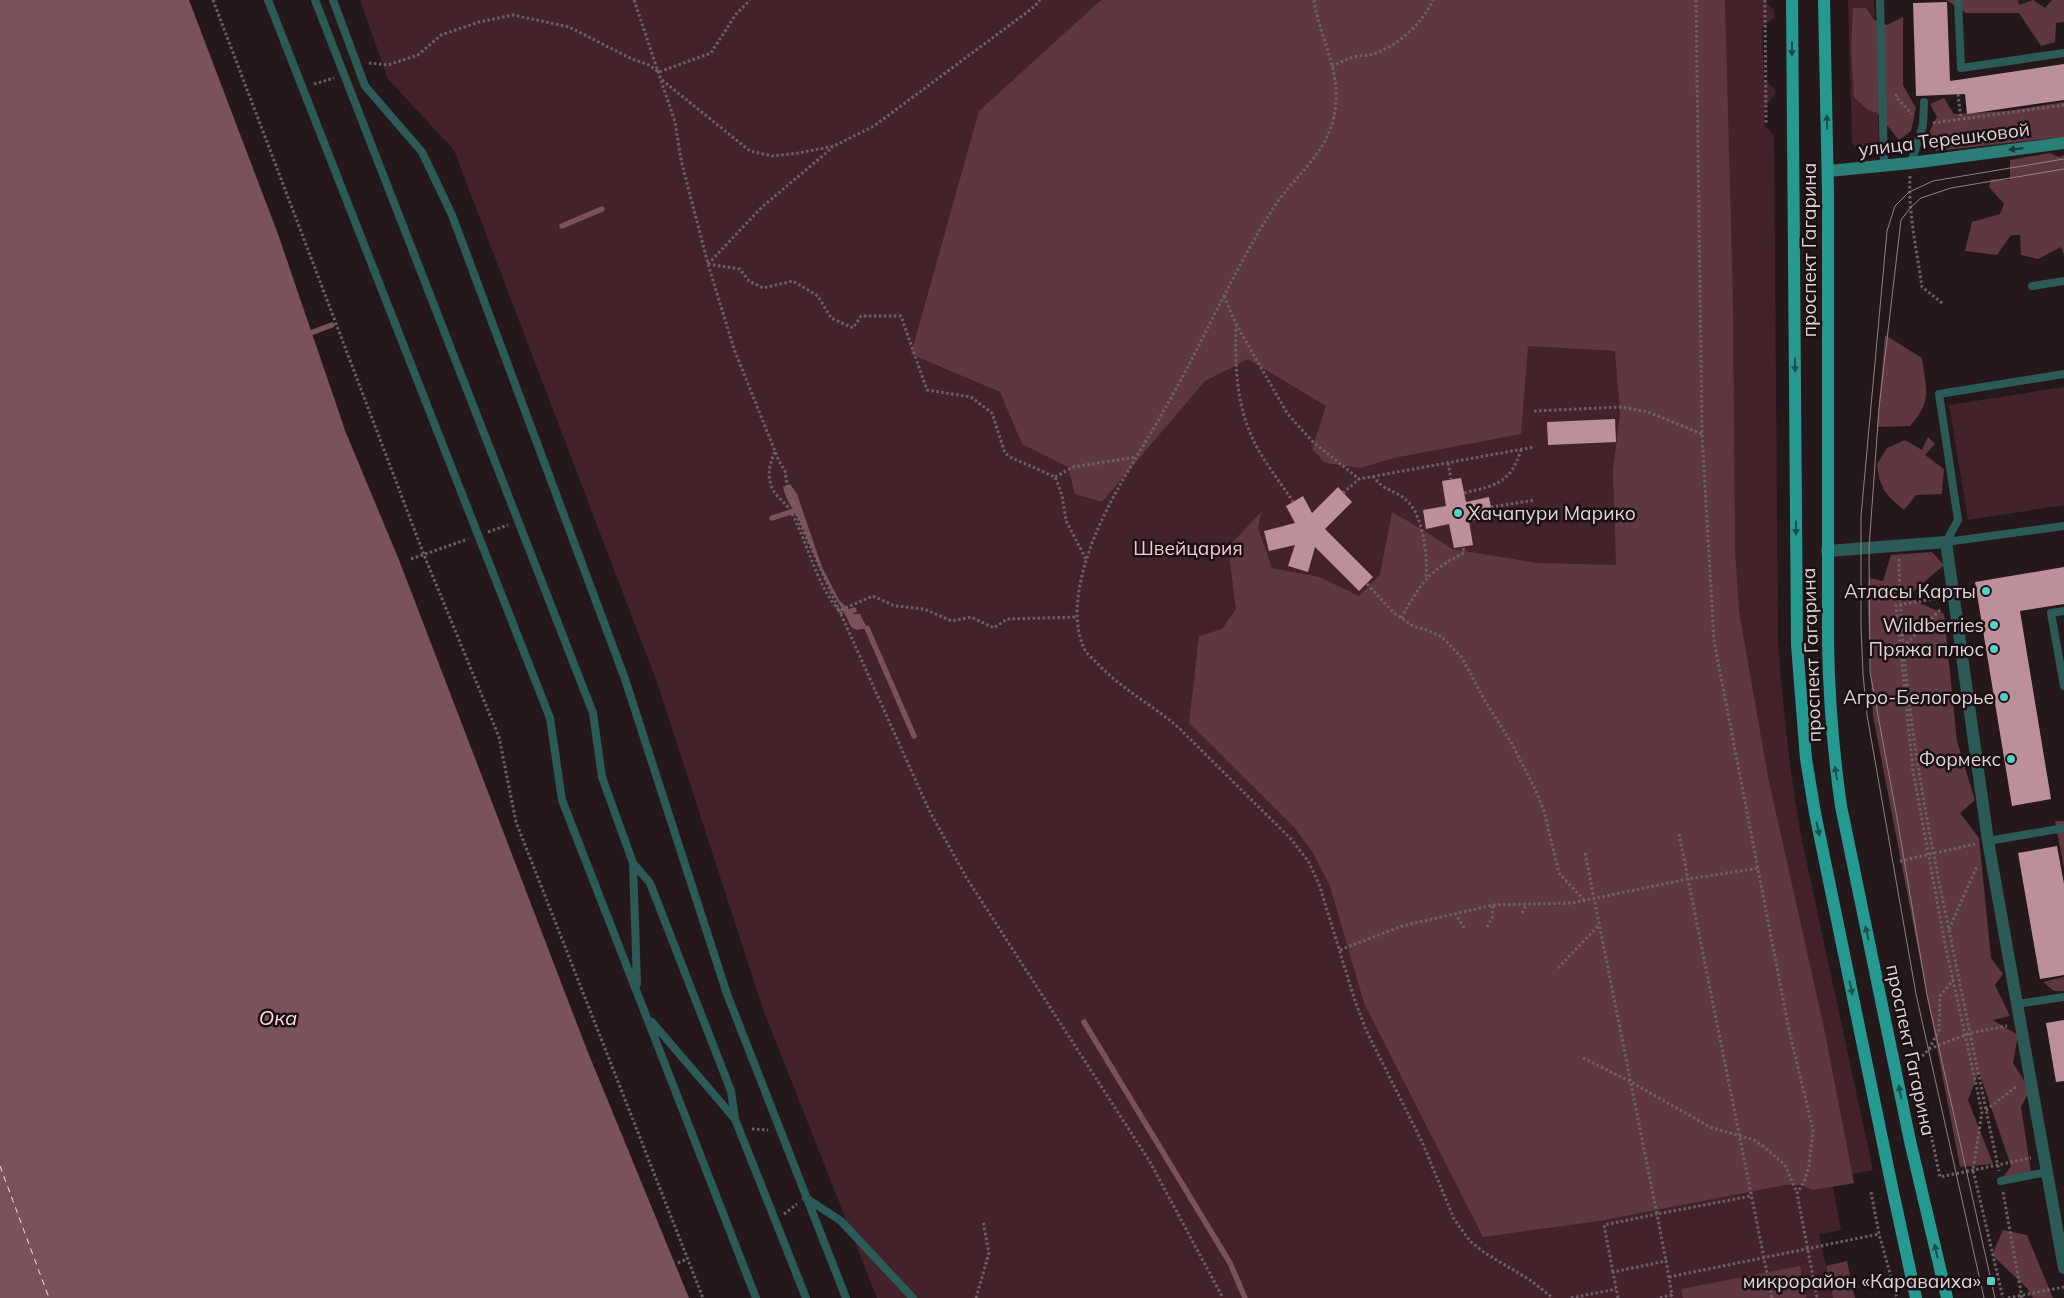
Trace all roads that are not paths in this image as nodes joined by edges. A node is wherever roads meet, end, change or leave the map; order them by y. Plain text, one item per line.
1 (268, 0) edge
2 (315, 0) edge
3 (333, 0) edge
4 (1792, 0) edge
5 (1824, 0) edge
6 (1880, 0) edge
7 (1958, 0) edge
8 (2064, 53) edge
9 (1924, 102) dead end
10 (2064, 143) edge
11 (1911, 163) junction
12 (1884, 166) junction
13 (1828, 171) junction
14 (2064, 281) edge
15 (2032, 286) dead end
16 (2064, 374) edge
17 (2064, 526) edge
18 (1946, 542) junction
19 (1827, 551) junction
20 (2064, 611) edge
21 (2064, 686) edge
22 (2064, 828) edge
23 (1988, 841) junction
24 (632, 863) junction
25 (637, 990) junction
26 (2064, 997) edge
27 (2017, 1004) junction
28 (647, 1016) junction
29 (735, 1119) junction
30 (2047, 1172) junction
31 (2001, 1181) road end
32 (806, 1198) junction
33 (2059, 1204) edge
34 (2064, 1268) edge
35 (756, 1298) edge
36 (806, 1298) edge
37 (846, 1298) edge
38 (913, 1298) edge
39 (1916, 1298) edge
40 (1947, 1298) edge

1 - 25 lane
2 - 24 lane
3 - 32 lane
4 -> 39 main road, проспект Гагарина
13 -> 5 main road, проспект Гагарина
6 - 12 lane
7 - 8 lane
9 - 11 lane
10 -> 11 street, улица Терешковой
11 - 12 street, улица Терешковой
12 - 13 street, улица Терешковой
13 - 19 main road, проспект Гагарина
14 - 15 lane
16 - 18 lane
17 - 18 lane
18 - 19 street
18 - 23 street
40 -> 19 main road, проспект Гагарина
20 - 21 lane
22 - 23 lane
23 - 27 street
24 - 25 lane
24 - 29 lane
25 - 28 lane
26 - 27 lane
27 - 30 street
28 - 29 lane
28 - 35 lane
29 - 36 lane
30 - 31 lane
30 - 33 street
32 - 37 lane
32 - 38 lane
33 - 34 street

